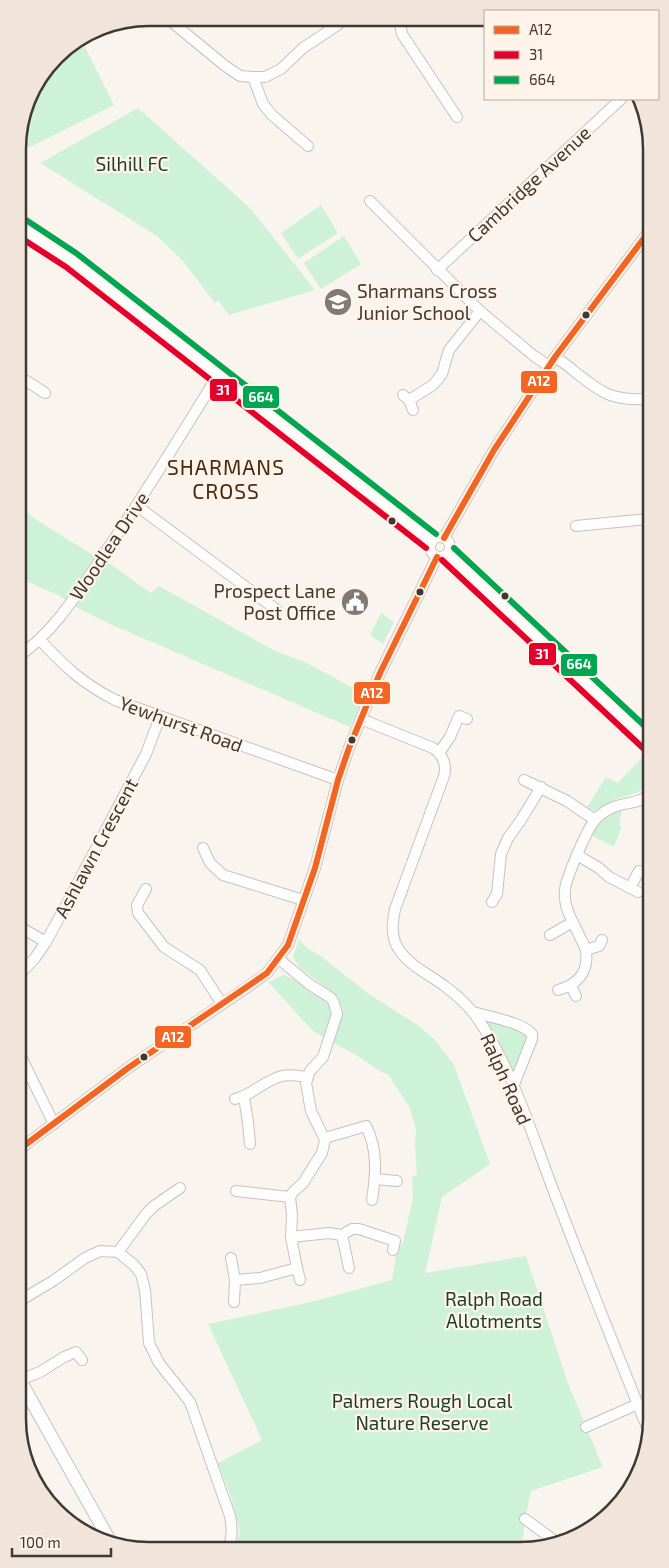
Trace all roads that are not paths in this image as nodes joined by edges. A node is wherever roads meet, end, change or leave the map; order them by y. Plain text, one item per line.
1 (335, 26) edge
2 (400, 26) edge
3 (178, 27) edge
4 (253, 77) junction
5 (620, 100) edge
6 (457, 117) dead end
7 (308, 146) dead end
8 (370, 201) dead end
9 (27, 232) edge
10 (643, 241) edge
11 (437, 270) junction
12 (480, 311) junction
13 (552, 362) junction
14 (218, 375) junction
15 (27, 382) edge
16 (45, 393) dead end
17 (643, 399) edge
18 (408, 402) dead end
19 (137, 506) junction
20 (643, 520) edge
21 (576, 526) dead end
22 (444, 538) junction
23 (431, 542) junction
24 (448, 554) junction
25 (436, 557) junction
26 (277, 610) dead end
27 (40, 640) junction
28 (27, 650) edge
29 (160, 717) junction
30 (360, 718) junction
31 (467, 719) dead end
32 (643, 736) edge
33 (439, 752) junction
34 (338, 780) junction
35 (524, 780) dead end
36 (541, 787) junction
37 (642, 799) edge
38 (594, 820) junction
39 (203, 848) dead end
40 (578, 855) junction
41 (639, 871) dead end
42 (146, 890) dead end
43 (303, 900) junction
44 (491, 904) dead end
45 (573, 922) junction
46 (26, 931) edge
47 (550, 935) dead end
48 (602, 940) dead end
49 (46, 942) junction
50 (586, 950) junction
51 (279, 959) junction
52 (26, 967) edge
53 (558, 990) dead end
54 (222, 1004) junction
55 (473, 1012) junction
56 (26, 1068) edge
57 (307, 1077) junction
58 (513, 1087) junction
59 (54, 1124) junction
60 (325, 1138) junction
61 (26, 1144) edge
62 (250, 1144) dead end
63 (376, 1179) junction
64 (397, 1181) dead end
65 (180, 1188) dead end
66 (240, 1195) dead end
67 (290, 1197) junction
68 (372, 1200) dead end
69 (342, 1235) junction
70 (291, 1237) junction
71 (397, 1244) dead end
72 (118, 1252) junction
73 (231, 1258) dead end
74 (297, 1268) junction
75 (349, 1268) dead end
76 (235, 1280) junction
77 (300, 1280) dead end
78 (26, 1297) edge
79 (234, 1302) dead end
80 (80, 1352) dead end
81 (26, 1377) edge
82 (26, 1391) edge
83 (638, 1404) junction
84 (642, 1414) edge
85 (586, 1427) dead end
86 (525, 1520) dead end
87 (106, 1533) edge
88 (551, 1538) edge
89 (231, 1542) edge

1 - 4 street
2 - 6 street
3 - 4 street
4 - 7 street
5 - 11 street, Cambridge Avenue
8 - 11 street
9 - 14 street
10 - 13 street
11 - 12 street
12 - 13 street
12 - 18 street
13 - 17 street
13 - 22 street
14 - 19 street, Woodlea Drive
14 - 23 street
15 - 16 street
19 - 26 street
19 - 27 street, Woodlea Drive
20 - 21 street
22 - 23 street
22 - 24 street
23 - 25 street
24 - 25 street
24 - 32 street
25 - 30 street
27 - 28 street, Woodlea Drive
27 - 29 street, Yewhurst Road
29 - 34 street, Yewhurst Road
29 - 49 street, Ashlawn Crescent
30 - 33 street
30 - 34 street
31 - 33 street
33 - 55 street, Ralph Road
34 - 43 street
35 - 36 street
36 - 38 street
36 - 44 street
37 - 38 street
38 - 40 street
39 - 43 street
40 - 41 street
40 - 45 street
42 - 54 street
43 - 51 street
45 - 47 street
45 - 50 street
46 - 49 street
48 - 50 street
49 - 52 street, Ashlawn Crescent
50 - 53 street
51 - 54 street
51 - 57 street
54 - 59 street
55 - 58 street, Ralph Road
55 - 58 street
56 - 59 street
57 - 60 street
57 - 62 street
58 - 83 street, Ralph Road
59 - 61 street
60 - 63 street
60 - 67 street
63 - 64 street
63 - 68 street
65 - 72 street
66 - 67 street
67 - 70 street
69 - 70 street
69 - 71 street
69 - 75 street
70 - 74 street
72 - 78 street
72 - 89 street
73 - 76 street
74 - 76 street
74 - 77 street
76 - 79 street
80 - 81 street
82 - 87 main road
83 - 84 street, Ralph Road
83 - 85 street
86 - 88 street

